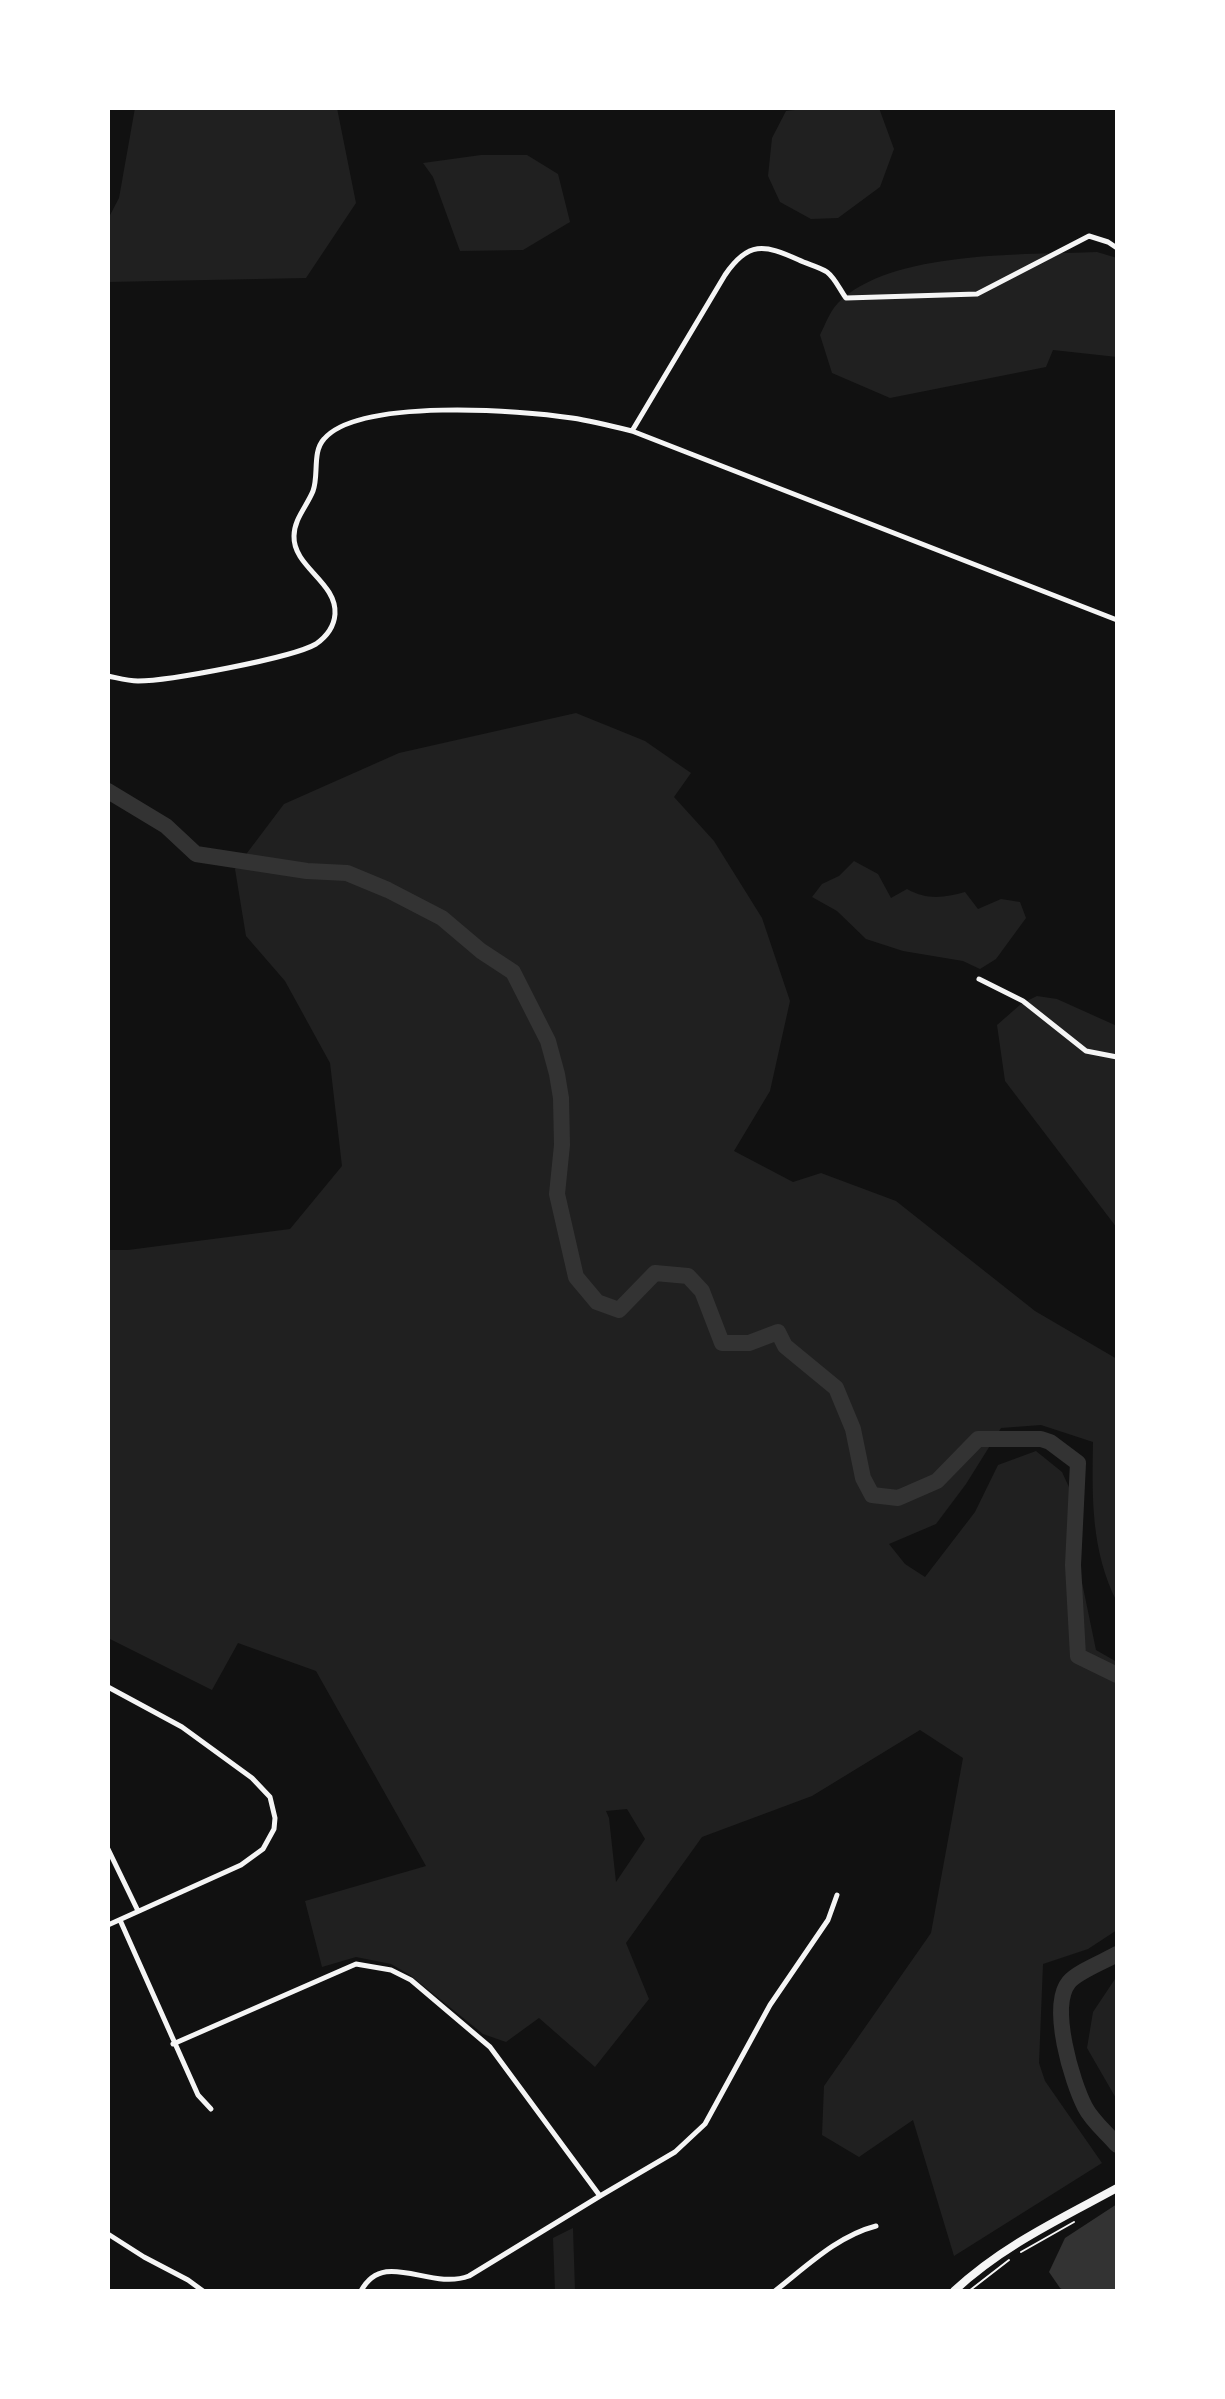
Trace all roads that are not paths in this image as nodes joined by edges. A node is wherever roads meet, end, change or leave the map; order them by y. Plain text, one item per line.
1 (1117, 248) edge
2 (632, 431) junction
3 (1117, 620) edge
4 (108, 676) edge
5 (979, 979) dead end
6 (1117, 1057) edge
7 (108, 1687) edge
8 (108, 1849) edge
9 (837, 1895) dead end
10 (138, 1911) junction
11 (120, 1920) junction
12 (108, 1925) edge
13 (173, 2044) junction
14 (211, 2109) dead end
15 (1117, 2188) edge
16 (600, 2196) junction
17 (876, 2226) dead end
18 (108, 2234) edge
19 (203, 2291) edge
20 (361, 2291) edge
21 (775, 2291) edge
22 (954, 2291) edge

1 - 2 street
2 - 3 street
2 - 4 street
5 - 6 street
7 - 10 street
8 - 10 street
9 - 16 street
10 - 11 street
11 - 12 street
11 - 13 street
13 - 14 street
13 - 16 street
15 - 22 main road
16 - 20 street
17 - 21 street
18 - 19 street

